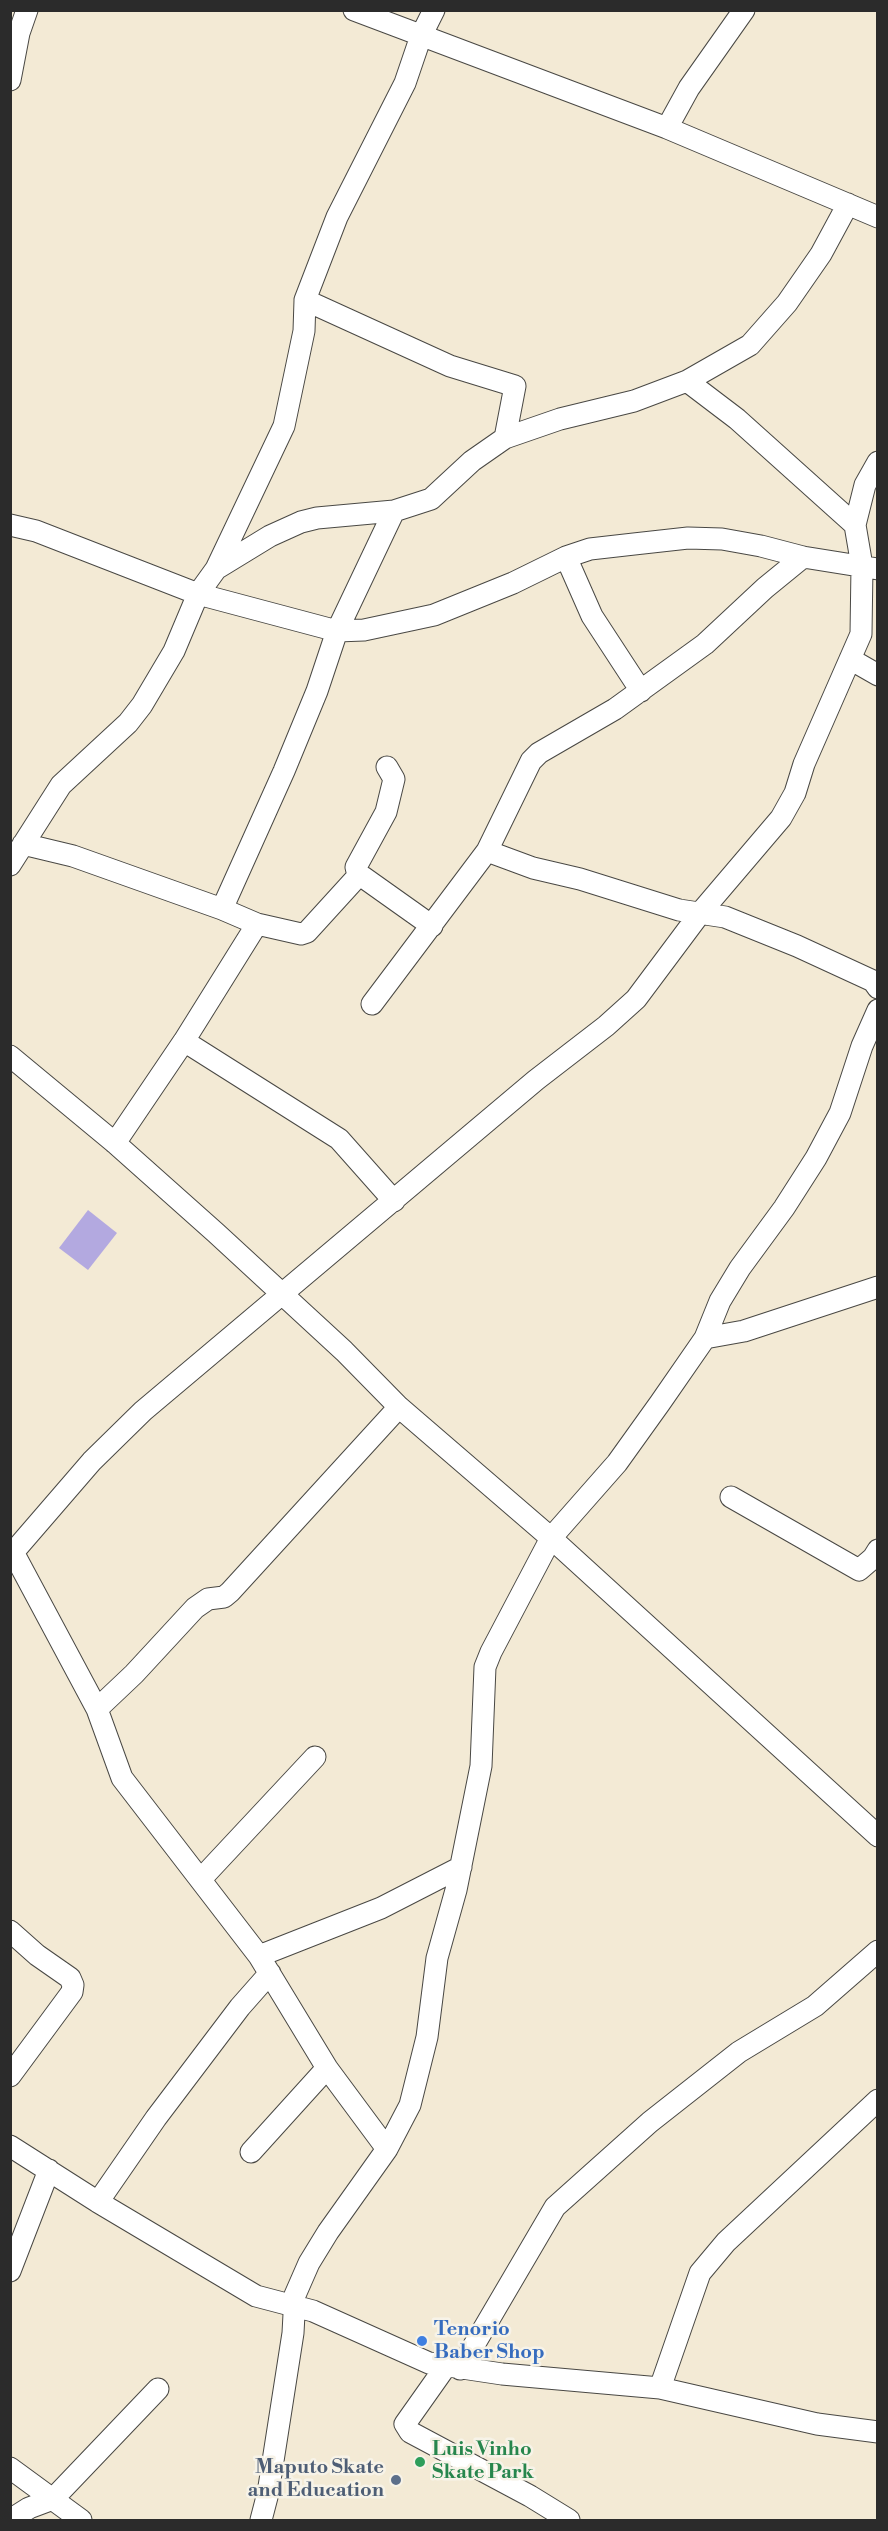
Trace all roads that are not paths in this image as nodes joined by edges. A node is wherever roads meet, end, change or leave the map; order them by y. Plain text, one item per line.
1 (27, 10) edge
2 (354, 10) edge
3 (434, 10) edge
4 (744, 10) edge
5 (421, 36) junction
6 (10, 80) edge
7 (666, 128) junction
8 (848, 204) junction
9 (875, 210) edge
10 (305, 300) junction
11 (687, 381) junction
12 (505, 438) junction
13 (878, 462) edge
14 (394, 510) junction
15 (10, 525) edge
16 (855, 525) junction
17 (566, 557) junction
18 (803, 557) junction
19 (870, 567) edge
20 (216, 569) junction
21 (198, 594) junction
22 (337, 632) junction
23 (850, 659) junction
24 (878, 675) edge
25 (641, 691) junction
26 (387, 767) dead end
27 (23, 844) junction
28 (488, 851) junction
29 (10, 865) edge
30 (358, 876) junction
31 (222, 909) junction
32 (700, 912) junction
33 (257, 924) junction
34 (432, 926) junction
35 (878, 988) edge
36 (372, 1004) dead end
37 (878, 1010) edge
38 (184, 1041) junction
39 (10, 1056) edge
40 (115, 1143) junction
41 (394, 1201) junction
42 (878, 1287) edge
43 (282, 1294) junction
44 (705, 1338) junction
45 (399, 1407) junction
46 (731, 1497) dead end
47 (551, 1538) junction
48 (878, 1550) edge
49 (12, 1554) edge
50 (97, 1709) junction
51 (315, 1757) dead end
52 (878, 1836) edge
53 (461, 1867) junction
54 (201, 1879) junction
55 (10, 1931) edge
56 (878, 1951) edge
57 (265, 1965) junction
58 (327, 2068) junction
59 (10, 2076) edge
60 (878, 2100) edge
61 (10, 2146) edge
62 (387, 2149) junction
63 (251, 2152) dead end
64 (49, 2170) junction
65 (98, 2202) junction
66 (10, 2271) edge
67 (294, 2306) junction
68 (453, 2368) junction
69 (660, 2388) junction
70 (158, 2389) dead end
71 (878, 2432) edge
72 (10, 2468) edge
73 (53, 2499) junction
74 (10, 2520) edge
75 (81, 2520) edge
76 (261, 2520) edge
77 (569, 2520) edge

1 - 6 street
2 - 5 street
3 - 5 street
4 - 7 street
5 - 7 street
5 - 10 street
7 - 8 street
8 - 9 street
8 - 11 street
10 - 12 street
10 - 20 street
11 - 12 street
11 - 16 street
12 - 14 street
13 - 16 street
14 - 20 street
14 - 22 street
15 - 21 street
16 - 19 street
17 - 18 street
17 - 22 street
17 - 25 street
18 - 19 street
18 - 25 street
19 - 23 street
20 - 21 street
21 - 22 street
21 - 27 street
22 - 31 street
23 - 24 street
23 - 32 street
25 - 28 street
26 - 30 street
27 - 29 street
27 - 31 street
28 - 32 street
28 - 34 street
30 - 33 street
30 - 34 street
31 - 33 street
32 - 35 street
32 - 41 street
33 - 38 street
34 - 36 street
37 - 44 street
38 - 40 street
38 - 41 street
39 - 40 street
40 - 43 street
41 - 43 street
42 - 44 street
43 - 45 street
43 - 49 street
44 - 47 street
45 - 47 street
45 - 50 street
46 - 48 street
47 - 52 street
47 - 53 street
49 - 50 street
50 - 54 street
51 - 54 street
53 - 57 street
53 - 62 street
54 - 57 street
55 - 59 street
56 - 68 street
57 - 58 street
57 - 65 street
58 - 62 street
58 - 63 street
60 - 69 street
61 - 64 street
62 - 67 street
64 - 65 street
64 - 66 street
65 - 67 street
67 - 68 street
67 - 76 street
68 - 69 street
68 - 77 street
69 - 71 street
70 - 73 street
72 - 73 street
73 - 74 street
73 - 75 street

